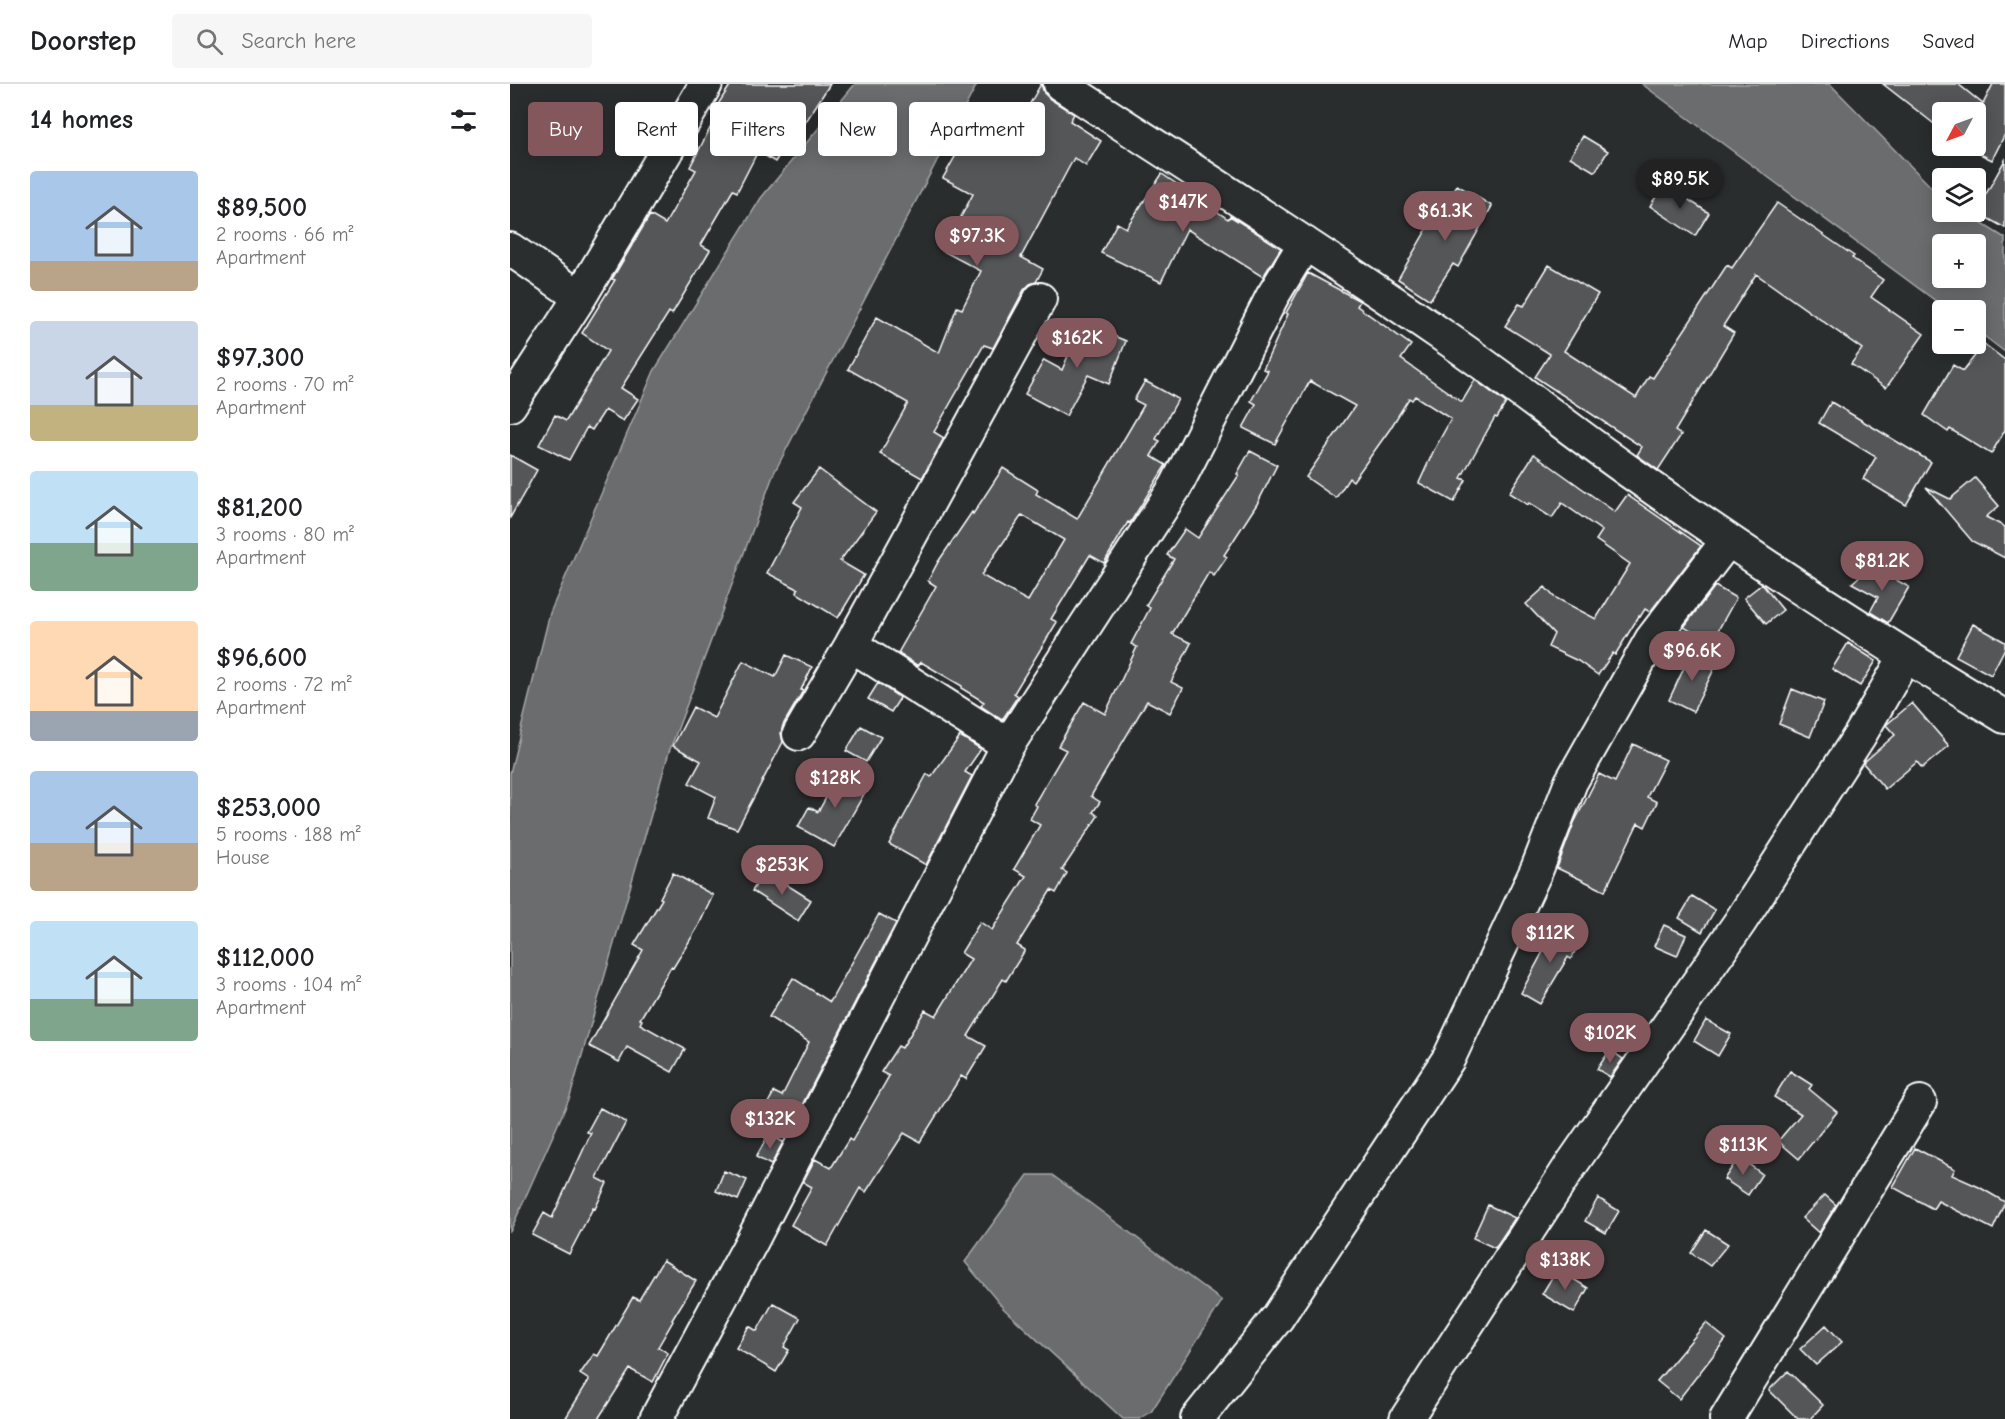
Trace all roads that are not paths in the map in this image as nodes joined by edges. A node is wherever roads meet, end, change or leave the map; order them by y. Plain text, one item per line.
1 (706, 84) edge
2 (1060, 84) edge
3 (1305, 243) junction
4 (510, 249) edge
5 (580, 297) junction
6 (1040, 299) dead end
7 (510, 405) edge
8 (1728, 540) junction
9 (851, 645) junction
10 (1905, 657) junction
11 (2005, 717) edge
12 (799, 734) dead end
13 (1008, 745) junction
14 (1920, 1102) dead end
15 (656, 1419) edge
16 (1197, 1419) edge
17 (1406, 1419) edge
18 (1726, 1419) edge

1 - 5 street
2 - 3 street
3 - 8 street
3 - 13 street
4 - 5 street
5 - 7 street
6 - 9 street
8 - 10 street
8 - 16 street
9 - 12 street
9 - 13 street
10 - 11 street
10 - 17 street
13 - 15 street
14 - 18 street

